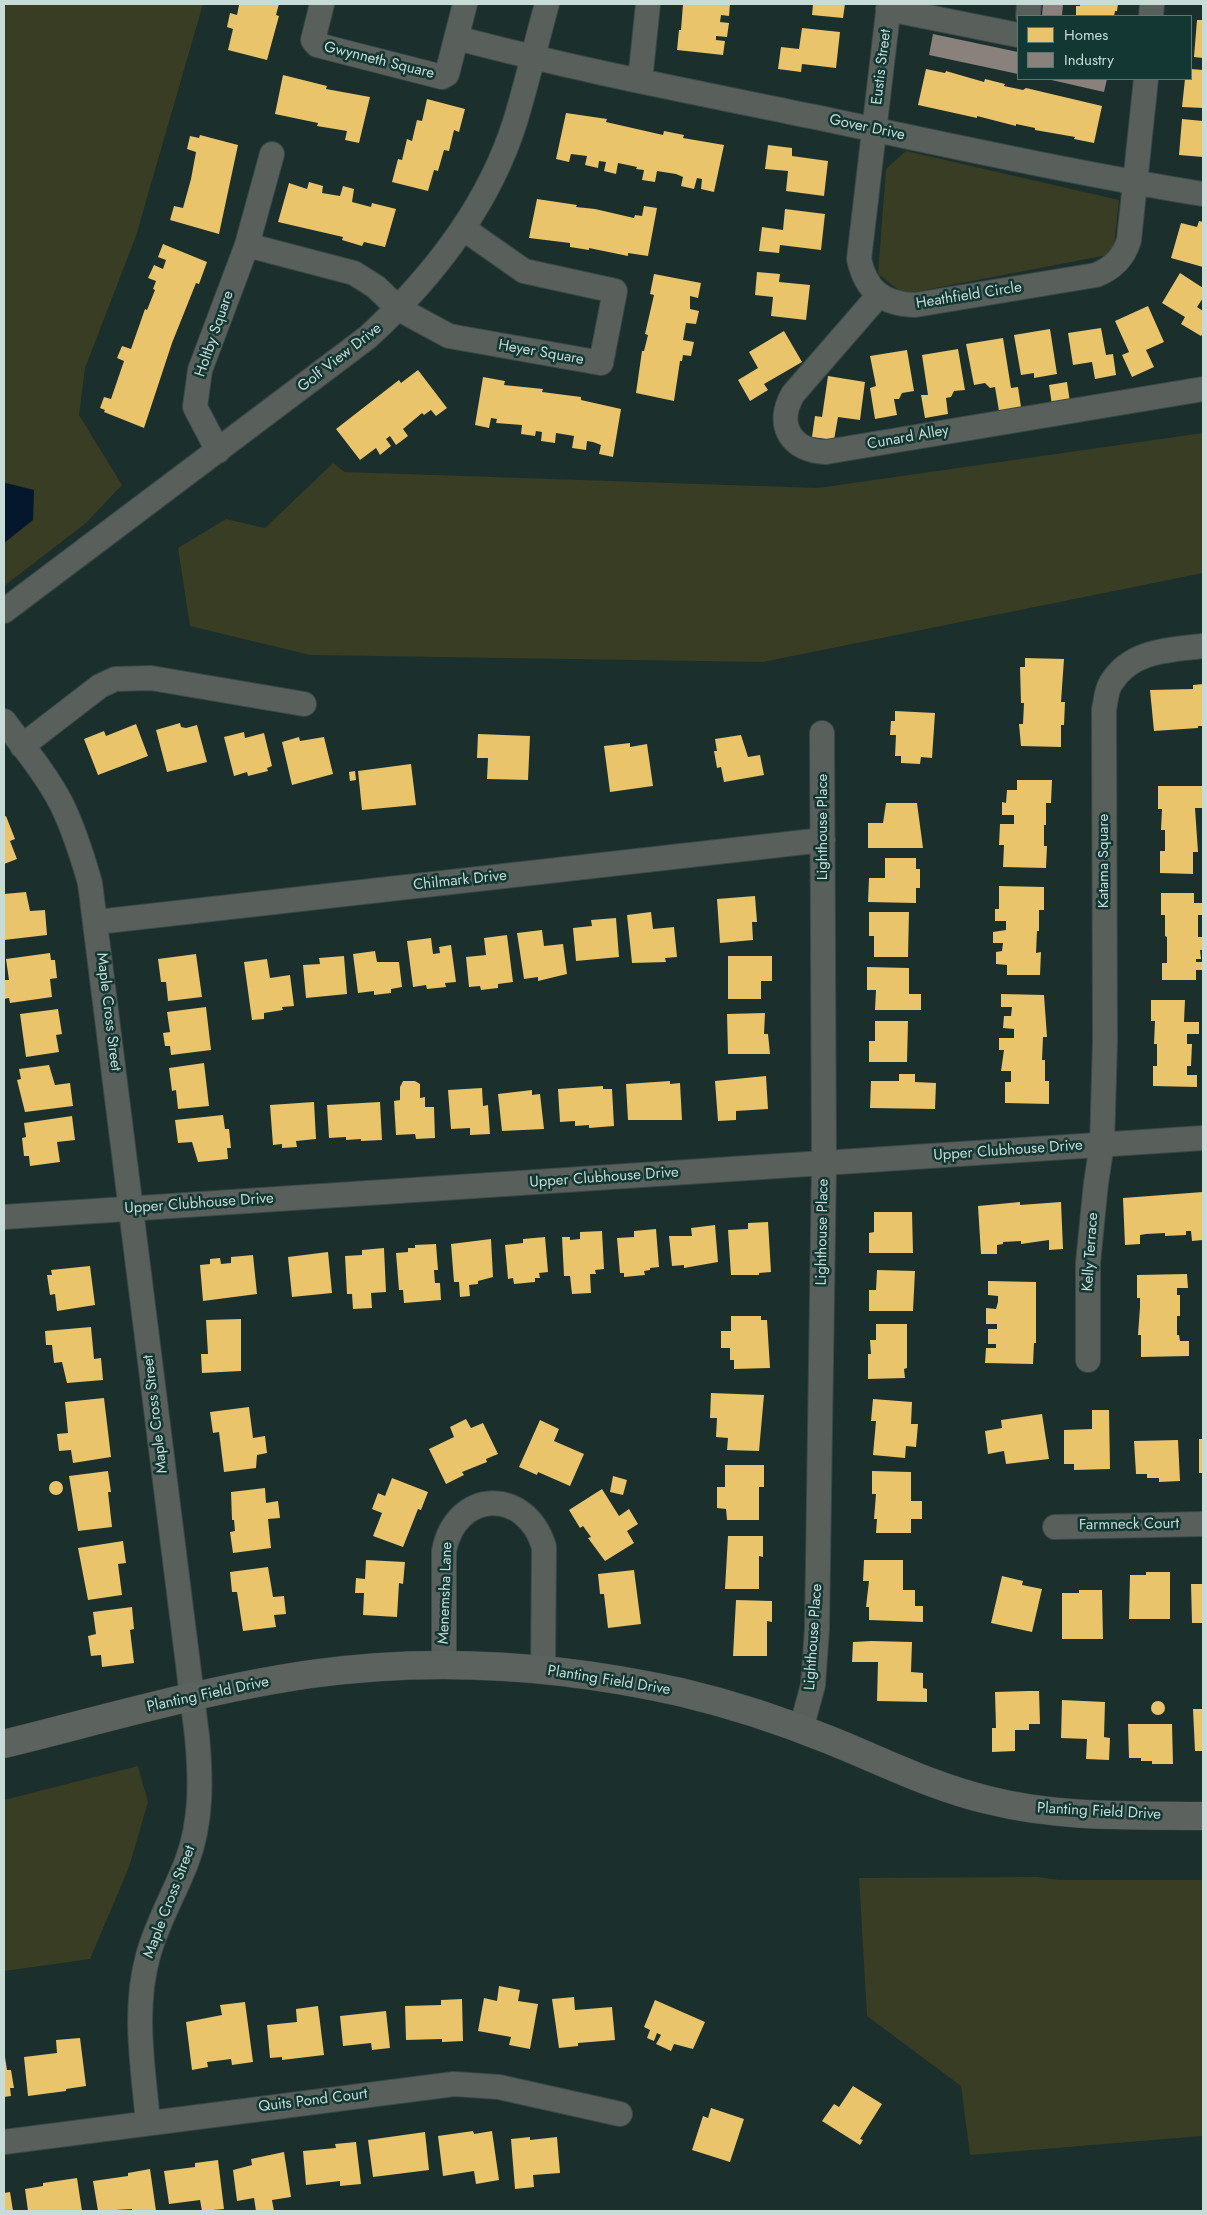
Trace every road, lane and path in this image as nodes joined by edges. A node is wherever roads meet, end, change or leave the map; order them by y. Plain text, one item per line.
1 (322, 4) edge
2 (465, 4) edge
3 (546, 4) edge
4 (648, 4) edge
5 (889, 6) edge
6 (1017, 35) edge
7 (457, 38) junction
8 (532, 58) junction
9 (1146, 80) edge
10 (640, 81) junction
11 (874, 129) junction
12 (272, 154) dead end
13 (1137, 183) junction
14 (1203, 194) edge
15 (464, 229) junction
16 (247, 245) junction
17 (879, 295) junction
18 (399, 309) junction
19 (1203, 389) edge
20 (218, 451) junction
21 (4, 611) edge
22 (1203, 646) edge
23 (304, 704) dead end
24 (4, 721) edge
25 (822, 733) dead end
26 (22, 746) junction
27 (823, 840) junction
28 (97, 922) junction
29 (1203, 1138) edge
30 (1102, 1144) junction
31 (824, 1164) junction
32 (132, 1209) junction
33 (4, 1217) edge
34 (1088, 1360) dead end
35 (1203, 1524) edge
36 (1055, 1527) dead end
37 (444, 1665) junction
38 (543, 1670) junction
39 (192, 1698) junction
40 (801, 1729) junction
41 (4, 1744) edge
42 (1203, 1816) edge
43 (620, 2114) dead end
44 (148, 2122) junction
45 (4, 2142) edge

1 - 7 street, Gwynneth Square
2 - 7 street, Gwynneth Square
3 - 8 street, Golf View Drive
4 - 10 street
5 - 6 street
5 - 11 street, Eustis Street
7 - 8 street
8 - 10 street, Gover Drive
8 - 15 street, Golf View Drive
9 - 13 street, Heathfield Circle
10 - 11 street, Gover Drive
11 - 13 street, Gover Drive
11 - 17 street
12 - 16 street, Holtby Square
13 - 14 street, Gover Drive
13 - 17 street, Heathfield Circle
15 - 18 street, Golf View Drive
15 - 18 street, Heyer Square
16 - 18 street
16 - 20 street, Holtby Square
17 - 19 street, Cunard Alley
18 - 20 street, Golf View Drive
20 - 21 street, Golf View Drive
22 - 30 street, Katama Square
23 - 26 street
24 - 26 street, Maple Cross Street
25 - 27 street, Lighthouse Place
26 - 28 street, Maple Cross Street
27 - 28 street, Chilmark Drive
27 - 31 street, Lighthouse Place
28 - 32 street, Maple Cross Street
29 - 30 street, Upper Clubhouse Drive
30 - 31 street, Upper Clubhouse Drive
30 - 34 street, Kelly Terrace
31 - 32 street, Upper Clubhouse Drive
31 - 40 street, Lighthouse Place
32 - 33 street, Upper Clubhouse Drive
32 - 39 street, Maple Cross Street
35 - 36 street, Farmneck Court
37 - 38 street, Planting Field Drive
37 - 38 street, Menemsha Lane
37 - 39 street, Planting Field Drive
38 - 40 street, Planting Field Drive
39 - 41 street, Planting Field Drive
39 - 44 street, Maple Cross Street
40 - 42 street, Planting Field Drive
43 - 44 street, Quits Pond Court
44 - 45 street, Quits Pond Court

